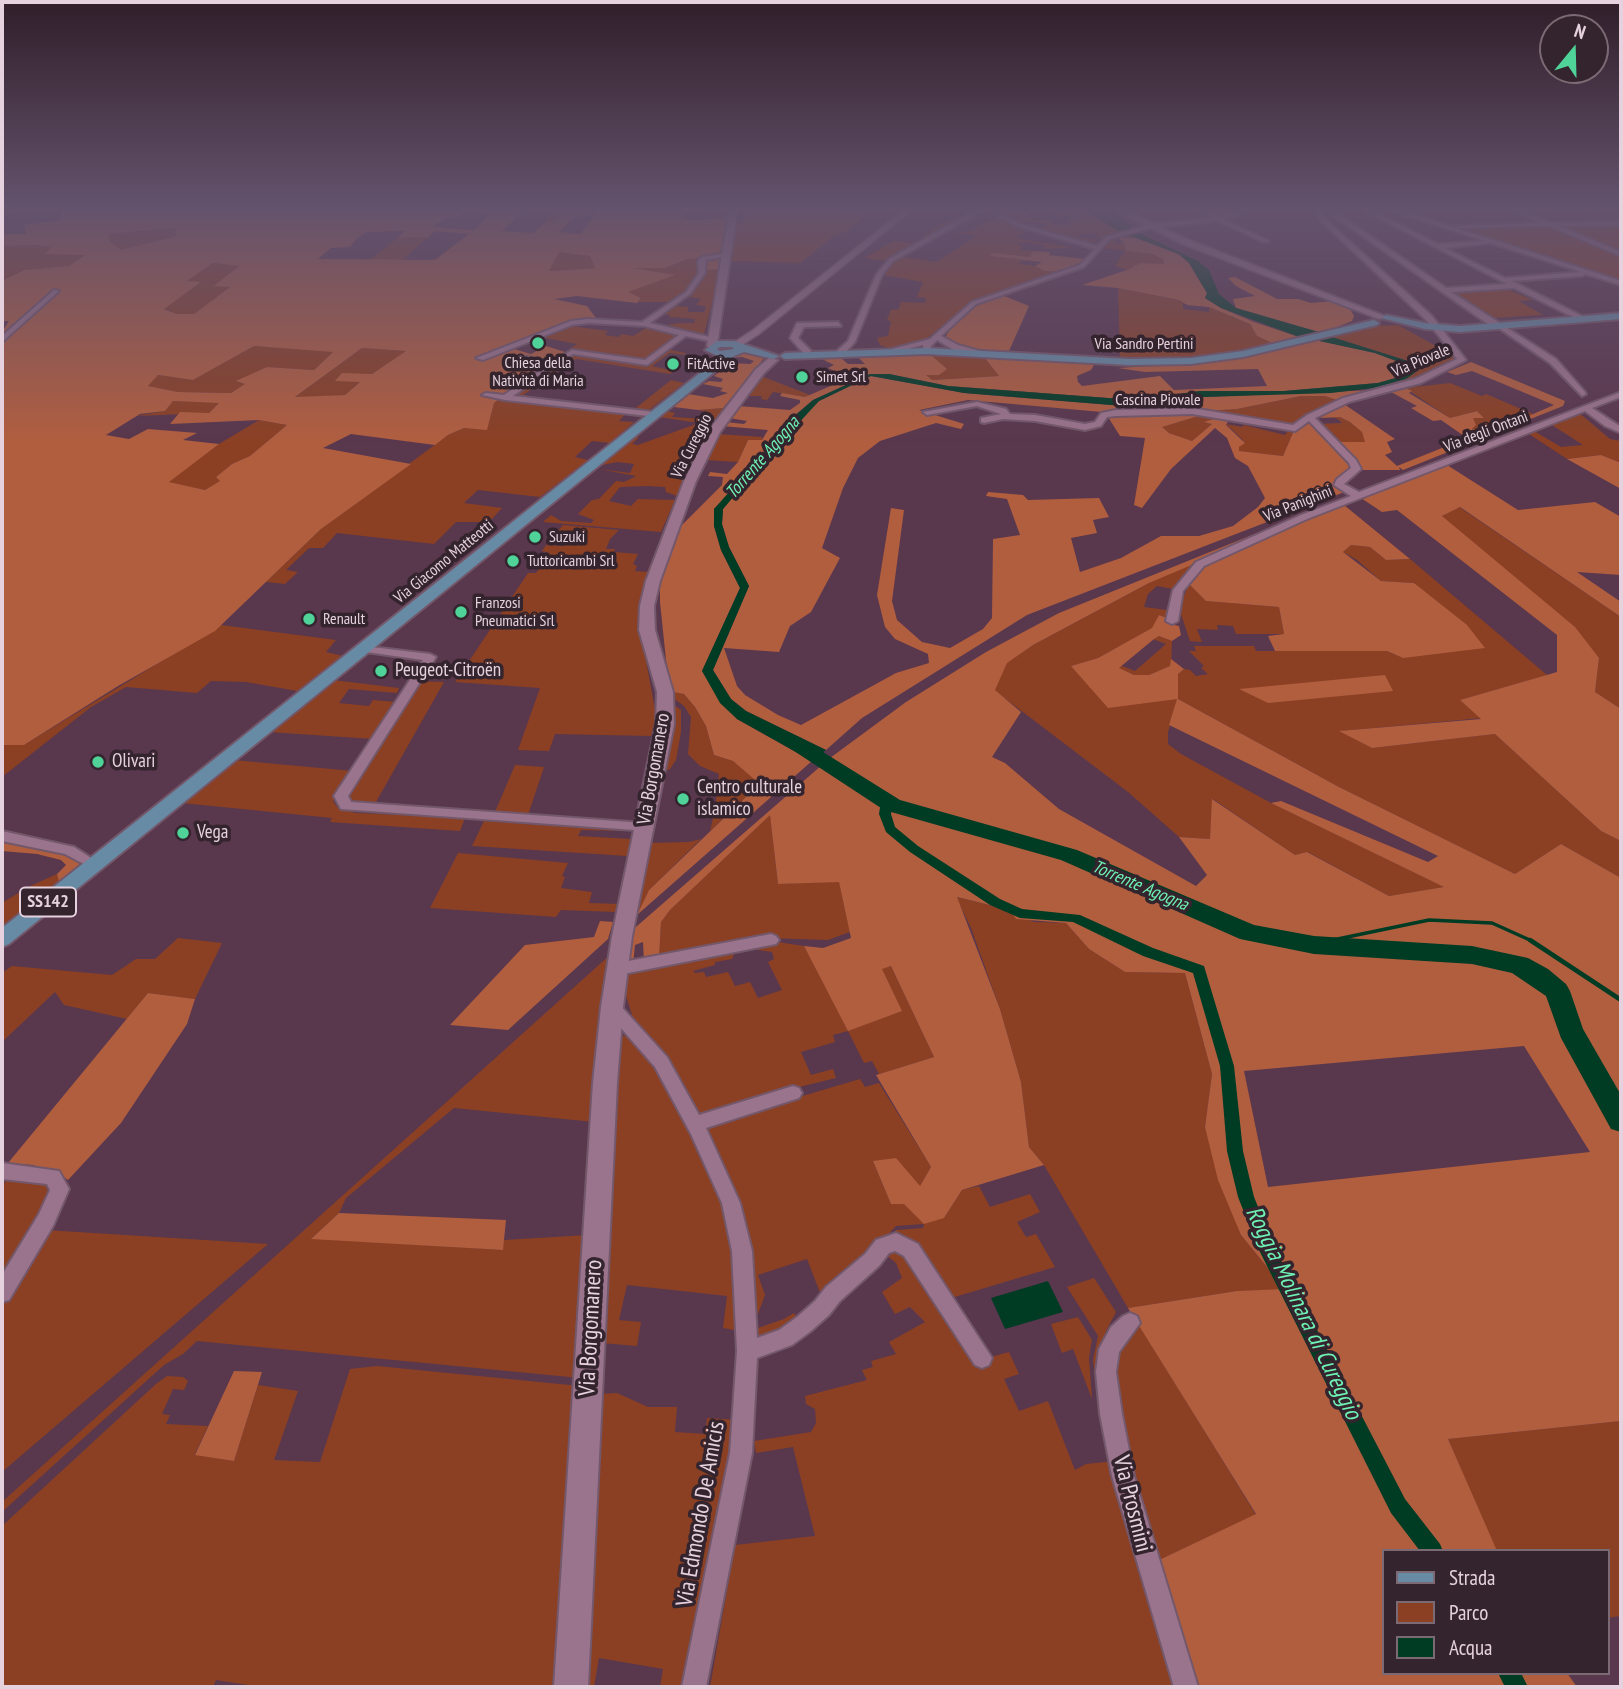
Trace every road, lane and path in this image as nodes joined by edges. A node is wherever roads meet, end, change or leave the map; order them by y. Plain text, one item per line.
1 (694, 285) edge
2 (726, 285) edge
3 (815, 285) edge
4 (875, 285) edge
5 (1029, 285) edge
6 (1299, 285) edge
7 (1391, 285) edge
8 (1437, 285) edge
9 (1516, 286) joint
10 (1445, 290) junction
11 (56, 291) dead end
12 (1342, 301) junction
13 (1621, 316) edge
14 (1376, 319) junction
15 (1581, 319) junction
16 (644, 324) junction
17 (838, 324) dead end
18 (1437, 327) junction
19 (1500, 327) junction
20 (683, 335) junction
21 (2, 340) edge
22 (935, 343) junction
23 (852, 347) junction
24 (726, 348) junction
25 (808, 354) junction
26 (778, 357) junction
27 (480, 358) dead end
28 (520, 358) dead end
29 (554, 364) junction
30 (1582, 394) dead end
31 (1621, 394) edge
32 (486, 396) dead end
33 (506, 398) junction
34 (959, 406) junction
35 (1587, 408) junction
36 (927, 412) dead end
37 (967, 412) dead end
38 (654, 415) junction
39 (1007, 416) junction
40 (1310, 417) junction
41 (984, 420) dead end
42 (1621, 430) edge
43 (1360, 497) junction
44 (1172, 621) dead end
45 (363, 649) junction
46 (665, 692) joint
47 (644, 828) junction
48 (2, 836) edge
49 (95, 865) junction
50 (2, 939) edge
51 (771, 940) dead end
52 (618, 969) junction
53 (612, 1007) junction
54 (793, 1093) dead end
55 (695, 1124) junction
56 (2, 1171) edge
57 (2, 1293) edge
58 (1130, 1323) dead end
59 (747, 1351) junction
60 (982, 1358) dead end
61 (570, 1687) edge
62 (694, 1687) edge
63 (1186, 1687) edge

1 - 16 street
2 - 24 main road
3 - 24 street, Via Giacomo Matteotti
4 - 23 street
5 - 22 street
6 - 12 main road
7 - 18 street, Via Piovale
8 - 10 street
9 - 10 street
9 - 15 street
10 - 19 street
11 - 21 street
12 - 14 main road
12 - 14 main road
13 - 15 main road, Via Sandro Pertini
14 - 18 main road, Via Sandro Pertini
14 - 22 main road, Via Sandro Pertini
15 - 19 main road, Via Sandro Pertini
16 - 20 street
16 - 27 street
17 - 25 street
18 - 19 main road, Via Sandro Pertini
18 - 40 street, Via Piovale
19 - 30 street
20 - 24 street
20 - 29 street
22 - 23 main road
23 - 25 main road
24 - 26 main road
24 - 38 main road, Via Giacomo Matteotti
25 - 26 main road
26 - 46 main road, Via Cureggio
28 - 29 street
29 - 33 street
31 - 35 street, Via degli Ontani
32 - 33 street
33 - 38 street
34 - 36 street, Cascina Piovale
34 - 37 street
34 - 39 street, Cascina Piovale
35 - 42 street
35 - 43 street, Via degli Ontani
38 - 45 main road, Via Giacomo Matteotti
39 - 40 street, Cascina Piovale
39 - 41 street, Cascina Piovale
40 - 43 street, Via Panighini
43 - 44 street, Via Panighini
45 - 47 street
45 - 49 main road, Via Giacomo Matteotti
46 - 47 main road, Via Borgomanero
47 - 52 main road, Via Borgomanero
48 - 49 street
49 - 50 main road, SS142
51 - 52 street
52 - 53 main road, Via Borgomanero
53 - 55 street, Via Edmondo De Amicis
53 - 61 main road, Via Borgomanero
54 - 55 street
55 - 59 street, Via Edmondo De Amicis
56 - 57 street
58 - 63 street, Via Prosmini
59 - 60 street
59 - 62 street, Via Edmondo De Amicis

